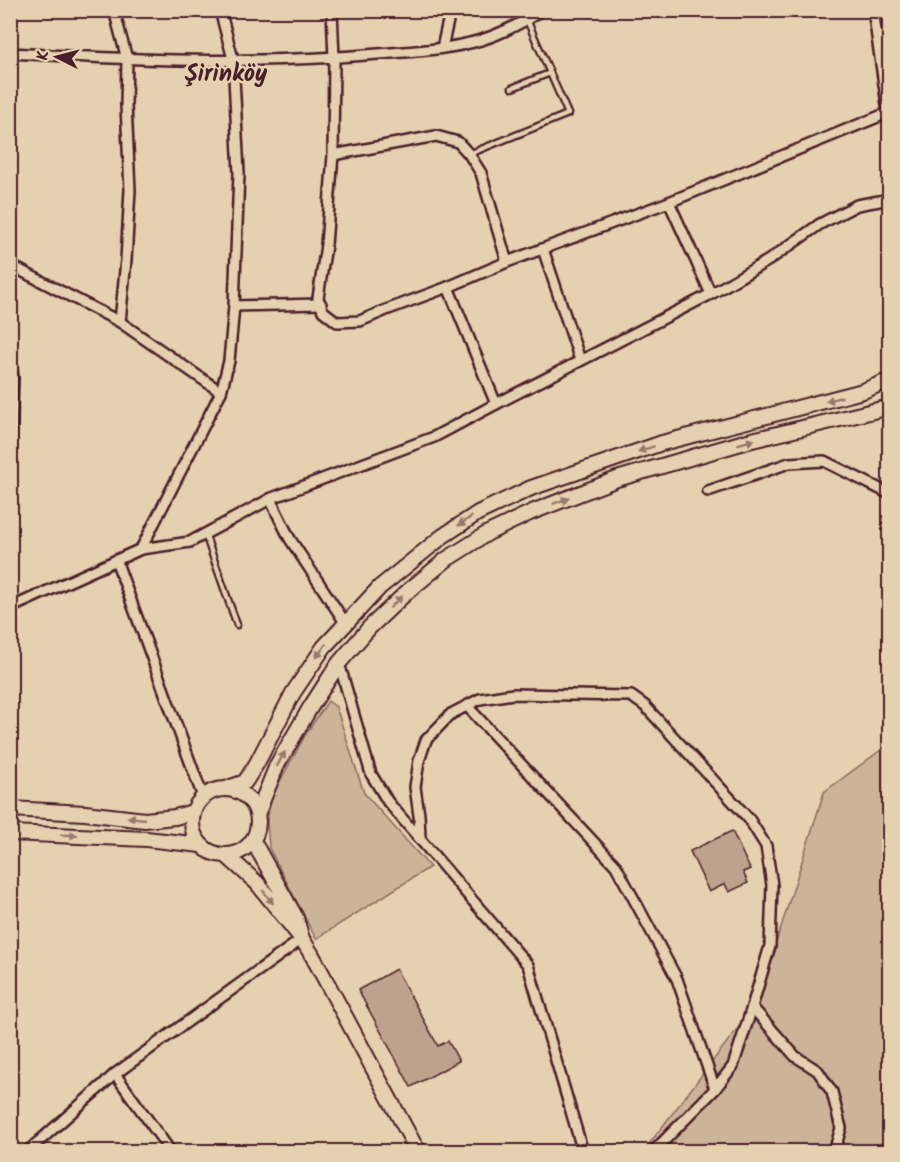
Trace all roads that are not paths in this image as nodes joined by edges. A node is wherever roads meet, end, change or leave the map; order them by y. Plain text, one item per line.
1 (114, 10) edge
2 (220, 10) edge
3 (332, 10) edge
4 (447, 10) edge
5 (542, 10) edge
6 (873, 10) edge
7 (527, 20) junction
8 (442, 48) junction
9 (10, 53) edge
10 (334, 58) junction
11 (127, 59) junction
12 (233, 60) junction
13 (550, 73) junction
14 (512, 88) dead end
15 (888, 112) edge
16 (890, 125) edge
17 (469, 154) junction
18 (333, 155) junction
19 (890, 199) edge
20 (669, 202) junction
21 (543, 249) junction
22 (507, 262) junction
23 (10, 265) edge
24 (448, 287) junction
25 (711, 294) junction
26 (321, 304) junction
27 (234, 306) junction
28 (120, 322) junction
29 (10, 356) edge
30 (580, 360) junction
31 (890, 380) edge
32 (221, 392) junction
33 (496, 404) junction
34 (890, 407) edge
35 (10, 451) edge
36 (708, 491) dead end
37 (890, 494) edge
38 (270, 499) junction
39 (205, 534) junction
40 (141, 549) junction
41 (116, 560) junction
42 (10, 608) edge
43 (346, 624) junction
44 (237, 625) dead end
45 (339, 663) junction
46 (467, 706) junction
47 (228, 788) junction
48 (203, 797) junction
49 (10, 809) edge
50 (193, 812) junction
51 (258, 812) junction
52 (10, 833) edge
53 (420, 838) junction
54 (253, 841) junction
55 (201, 846) junction
56 (227, 855) junction
57 (302, 939) junction
58 (752, 1007) junction
59 (116, 1074) junction
60 (715, 1089) junction
61 (419, 1150) edge
62 (27, 1152) edge
63 (171, 1152) edge
64 (583, 1152) edge
65 (653, 1152) edge
66 (834, 1152) edge

1 - 11 street
2 - 12 street
3 - 10 street
4 - 8 street
5 - 7 street
6 - 15 street
7 - 8 street
7 - 13 lane
8 - 10 street
9 - 11 street
10 - 12 street
10 - 18 street
11 - 12 street
11 - 28 street
12 - 27 street
13 - 14 lane
13 - 17 lane
15 - 16 street
15 - 20 street
17 - 18 street
17 - 22 street
18 - 26 street
19 - 25 street
20 - 21 street
20 - 25 street
21 - 22 street
21 - 30 street
22 - 24 street
23 - 28 street
24 - 26 street
24 - 33 street
25 - 30 street
26 - 27 street
27 - 32 street
28 - 32 street
29 - 35 street
30 - 33 street
31 -> 43 main road
32 - 40 street
33 - 38 street
45 -> 34 main road
36 - 37 street
38 - 39 street
38 - 43 street
39 - 40 street
39 - 44 lane
40 - 41 street
41 - 42 street
41 - 48 street
43 -> 47 main road
51 -> 45 main road
45 - 53 street
46 - 53 street
46 - 58 street
46 - 60 street
47 - 48 main road
47 - 51 main road
48 - 50 main road
50 -> 49 main road
50 - 55 main road
51 - 54 main road
52 -> 55 main road
53 - 64 street
54 - 56 main road
54 - 57 main road
55 - 56 main road
56 -> 57 main road
57 - 59 street
57 - 61 main road
58 - 60 street
58 - 66 street
59 - 62 street
59 - 63 street
60 - 65 street

